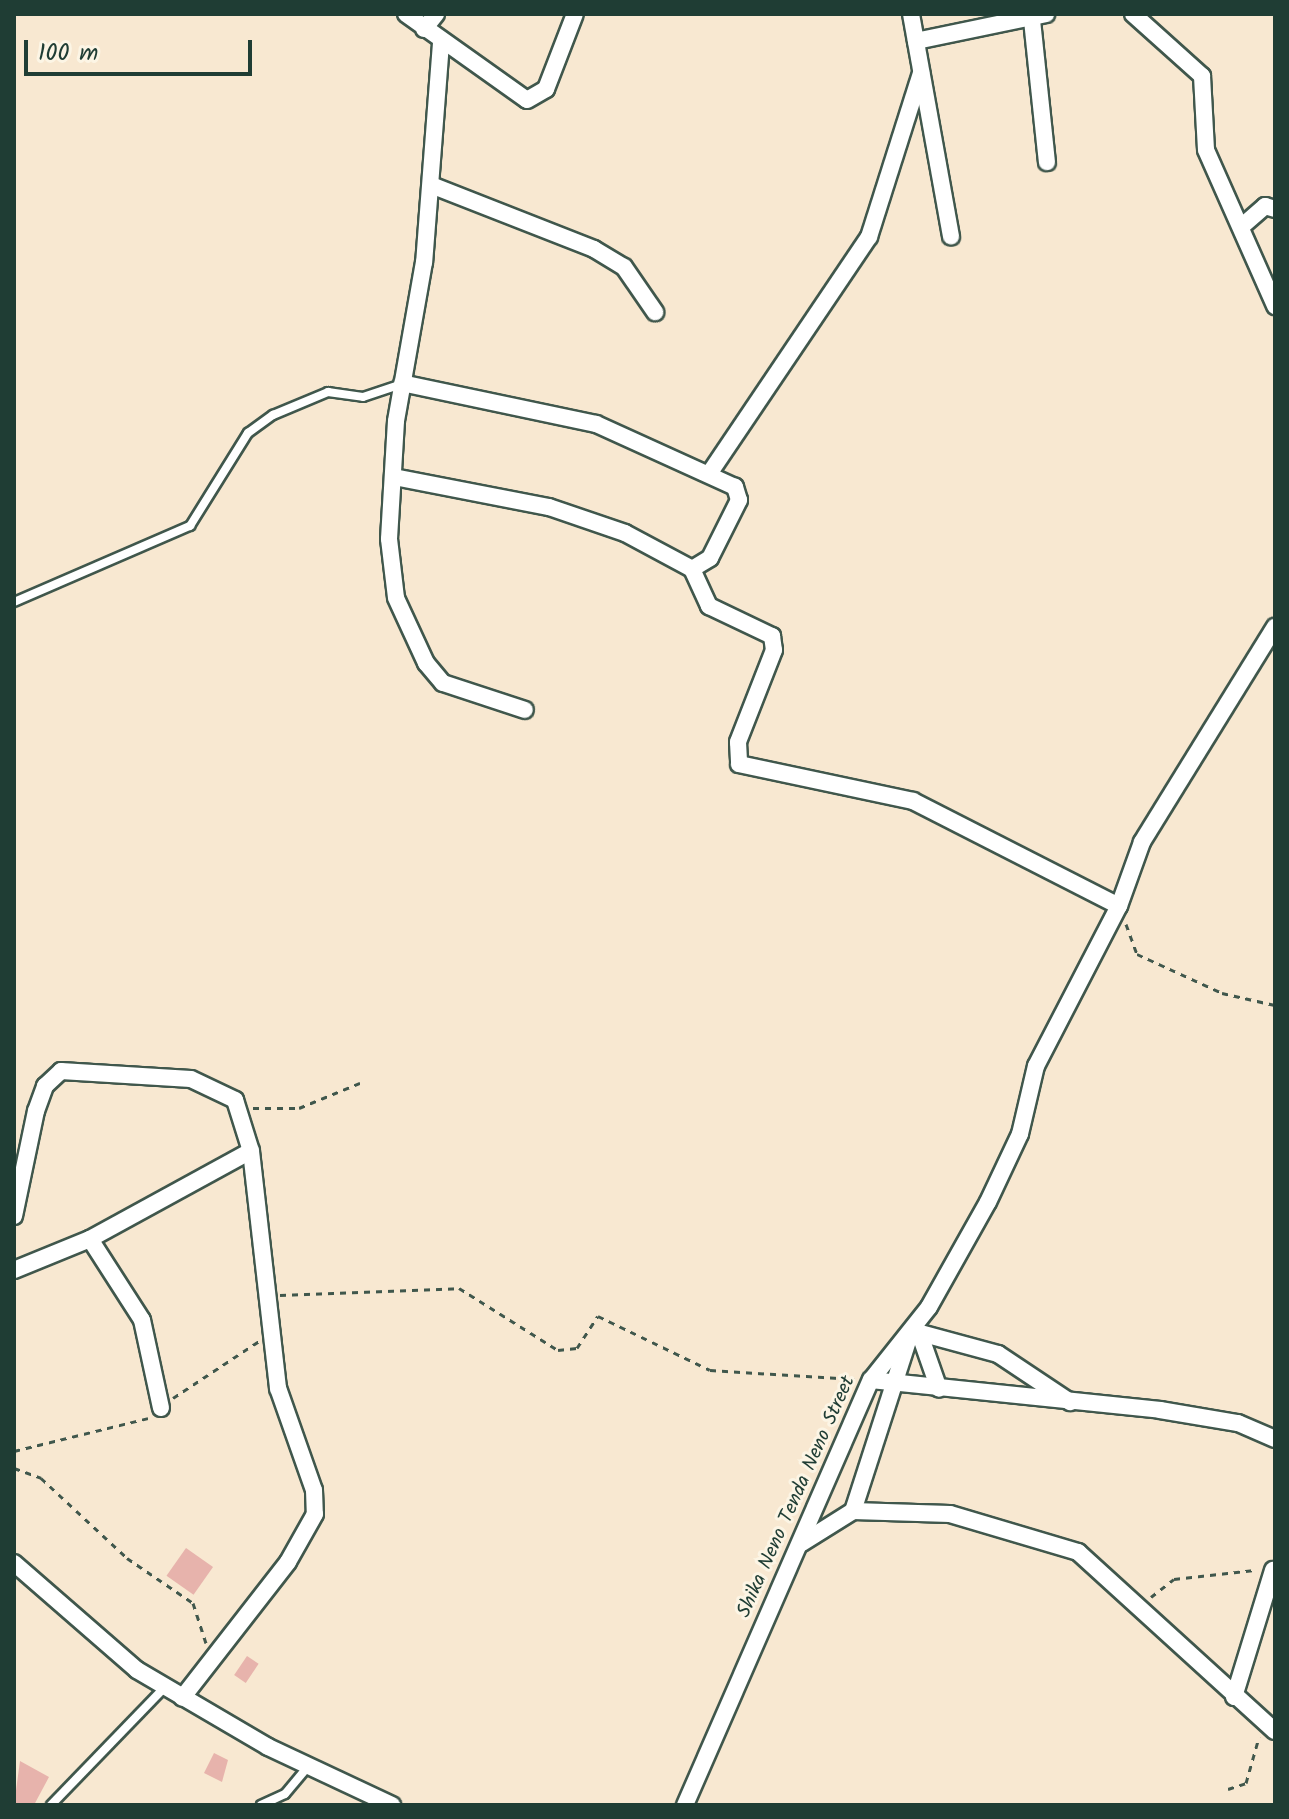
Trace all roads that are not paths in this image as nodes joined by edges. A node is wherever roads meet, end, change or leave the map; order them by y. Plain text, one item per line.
1 (406, 14) edge
2 (436, 14) edge
3 (575, 14) edge
4 (911, 14) edge
5 (1133, 14) edge
6 (1039, 17) edge
7 (424, 29) junction
8 (916, 41) junction
9 (441, 43) junction
10 (921, 73) junction
11 (1047, 162) dead end
12 (431, 185) junction
13 (1275, 209) edge
14 (1241, 227) junction
15 (951, 236) dead end
16 (1275, 306) edge
17 (655, 312) dead end
18 (402, 383) junction
19 (709, 474) junction
20 (394, 477) junction
21 (692, 569) junction
22 (14, 602) edge
23 (1275, 627) edge
24 (525, 710) dead end
25 (1119, 906) junction
26 (251, 1151) junction
27 (14, 1216) edge
28 (90, 1239) junction
29 (14, 1270) edge
30 (917, 1327) junction
31 (871, 1380) junction
32 (891, 1382) junction
33 (939, 1389) junction
34 (1070, 1402) junction
35 (161, 1408) dead end
36 (1275, 1439) edge
37 (853, 1511) junction
38 (802, 1543) junction
39 (14, 1563) edge
40 (1273, 1570) road end
41 (164, 1688) junction
42 (1234, 1697) junction
43 (182, 1698) junction
44 (1268, 1728) edge
45 (308, 1767) junction
46 (51, 1805) edge
47 (261, 1805) edge
48 (392, 1805) edge
49 (685, 1805) edge

1 - 7 street
2 - 7 street
3 - 9 street
4 - 8 street
5 - 14 street
6 - 8 street
6 - 11 street
7 - 9 street
8 - 10 street
9 - 12 street
10 - 15 street
10 - 19 street
12 - 17 street
12 - 18 street
13 - 14 street
14 - 16 street
18 - 19 street
18 - 20 street
18 - 22 lane
19 - 21 street
20 - 21 street
20 - 24 street
21 - 25 street
23 - 25 street, Shika Neno Tenda Neno Street
25 - 30 street, Shika Neno Tenda Neno Street
26 - 27 street
26 - 28 street
26 - 43 street
28 - 29 street
28 - 35 street
30 - 31 street, Shika Neno Tenda Neno Street
30 - 32 street
30 - 33 street
30 - 34 street
31 - 32 street
31 - 38 street, Shika Neno Tenda Neno Street
32 - 33 street
32 - 37 street
33 - 34 street
34 - 36 street
37 - 38 street
37 - 42 street
38 - 49 street, Shika Neno Tenda Neno Street
39 - 41 street
40 - 42 street
41 - 43 street
41 - 46 lane
42 - 44 street
43 - 45 street
45 - 47 lane
45 - 48 street

